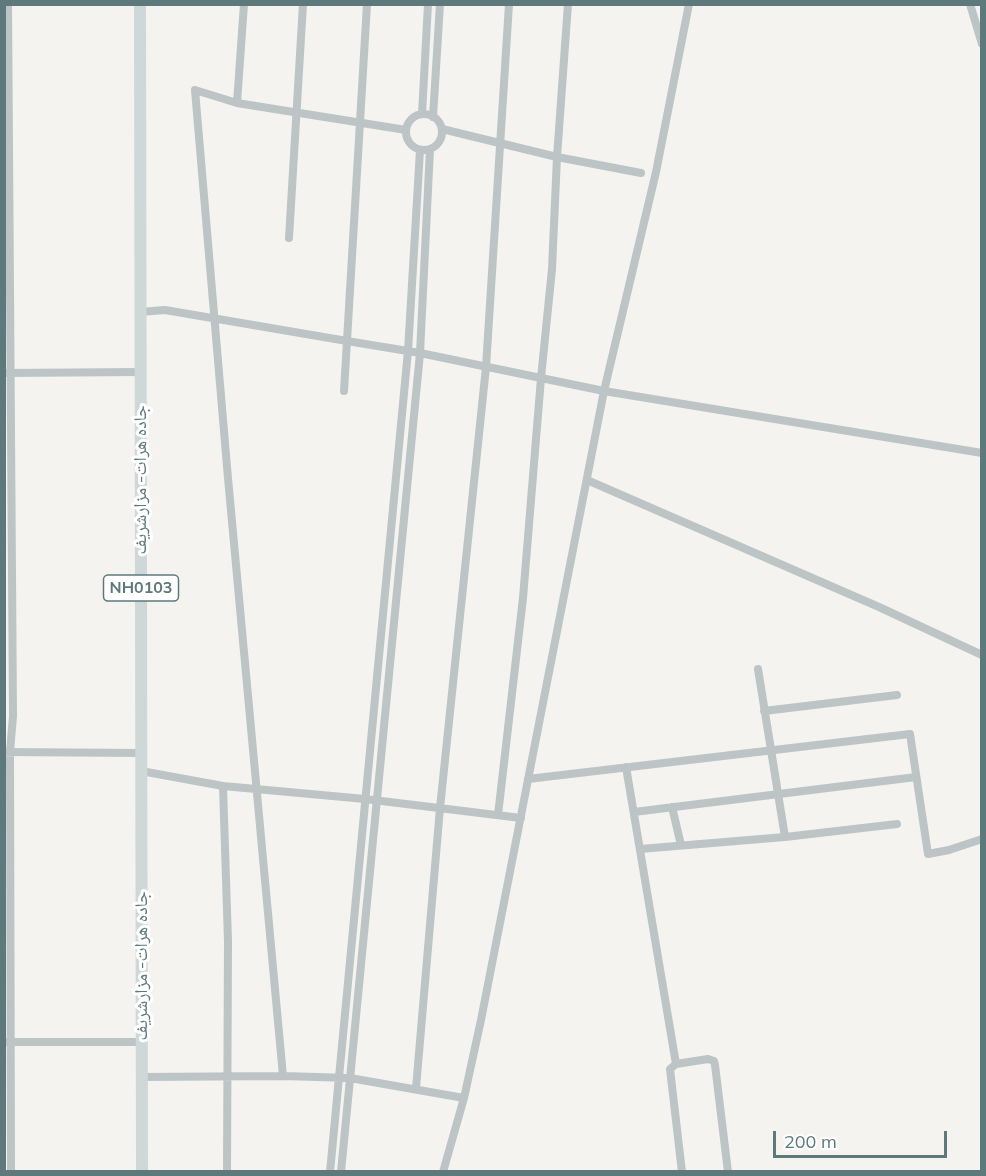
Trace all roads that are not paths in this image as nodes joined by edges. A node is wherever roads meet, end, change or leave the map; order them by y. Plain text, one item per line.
1 (8, 4) edge
2 (140, 4) edge
3 (243, 4) edge
4 (303, 4) edge
5 (367, 4) edge
6 (428, 4) edge
7 (440, 4) edge
8 (509, 4) edge
9 (568, 4) edge
10 (689, 4) edge
11 (970, 4) edge
12 (981, 44) edge
13 (237, 103) junction
14 (295, 112) junction
15 (422, 114) junction
16 (433, 117) junction
17 (360, 122) junction
18 (442, 129) junction
19 (406, 130) junction
20 (500, 144) junction
21 (425, 150) junction
22 (557, 157) junction
23 (641, 173) dead end
24 (289, 238) dead end
25 (140, 312) junction
26 (216, 320) junction
27 (348, 341) junction
28 (408, 351) junction
29 (420, 353) junction
30 (486, 367) junction
31 (140, 372) junction
32 (8, 373) edge
33 (541, 378) junction
34 (344, 391) dead end
35 (604, 391) junction
36 (981, 453) edge
37 (587, 480) junction
38 (981, 655) edge
39 (758, 669) dead end
40 (897, 695) dead end
41 (764, 711) junction
42 (770, 750) junction
43 (7, 752) edge
44 (141, 753) junction
45 (626, 767) junction
46 (141, 771) junction
47 (916, 777) junction
48 (528, 779) junction
49 (223, 786) junction
50 (257, 789) junction
51 (777, 794) junction
52 (365, 799) junction
53 (377, 801) junction
54 (672, 807) junction
55 (440, 808) junction
56 (634, 812) junction
57 (498, 815) junction
58 (521, 818) junction
59 (897, 824) dead end
60 (785, 837) junction
61 (981, 839) edge
62 (681, 845) junction
63 (640, 849) junction
64 (7, 1042) edge
65 (142, 1042) junction
66 (676, 1065) junction
67 (227, 1076) junction
68 (283, 1076) junction
69 (142, 1077) junction
70 (339, 1078) junction
71 (350, 1078) junction
72 (416, 1088) junction
73 (464, 1098) junction
74 (11, 1172) edge
75 (142, 1172) edge
76 (227, 1172) edge
77 (330, 1172) edge
78 (341, 1172) edge
79 (443, 1172) edge
80 (682, 1172) edge
81 (728, 1172) edge

1 - 32 street
2 - 25 highway, جاده هرات- مزارشریف / NH0103
3 - 13 street
4 - 14 street
5 - 17 street
6 - 15 street
7 - 16 street
8 - 20 street
9 - 22 street
10 - 35 street
11 - 12 street
13 - 14 street
13 - 26 street
14 - 17 street
14 - 24 street
15 - 16 street
15 - 19 street
16 - 18 street
17 - 19 street
17 - 27 street
18 - 20 street
18 - 21 street
19 - 21 street
20 - 22 street
20 - 30 street
21 - 28 street
21 - 29 street
22 - 23 street
22 - 33 street
25 - 26 street
25 - 31 highway, جاده هرات- مزارشریف / NH0103
26 - 27 street
26 - 50 street
27 - 28 street
27 - 34 street
28 - 29 street
28 - 52 street
29 - 30 street
29 - 53 street
30 - 33 street
30 - 55 street
31 - 32 street
31 - 44 highway, جاده هرات- مزارشریف / NH0103
32 - 43 street
33 - 35 street
33 - 57 street
35 - 36 street
35 - 37 street
37 - 38 street
37 - 48 street
39 - 41 street
40 - 41 street
41 - 42 street
42 - 45 street
42 - 47 street
42 - 51 street
43 - 44 street
43 - 64 street
44 - 46 highway, جاده هرات- مزارشریف / NH0103
45 - 48 street
45 - 56 street
46 - 49 street
46 - 65 highway, جاده هرات- مزارشریف / NH0103
47 - 51 street
47 - 61 street
48 - 58 street
49 - 50 street
49 - 67 street
50 - 52 street
50 - 68 street
51 - 54 street
51 - 60 street
52 - 53 street
52 - 70 street
53 - 55 street
53 - 71 street
54 - 56 street
54 - 62 street
55 - 57 street
55 - 72 street
56 - 63 street
57 - 58 street
58 - 73 street
59 - 60 street
60 - 62 street
62 - 63 street
63 - 66 street
64 - 65 street
64 - 74 street
65 - 69 highway, جاده هرات- مزارشریف / NH0103
66 - 80 street
66 - 81 street
67 - 68 street
67 - 69 street
67 - 76 street
68 - 70 street
69 - 75 highway, جاده هرات- مزارشریف / NH0103
70 - 71 street
70 - 77 street
71 - 72 street
71 - 78 street
72 - 73 street
73 - 79 street

